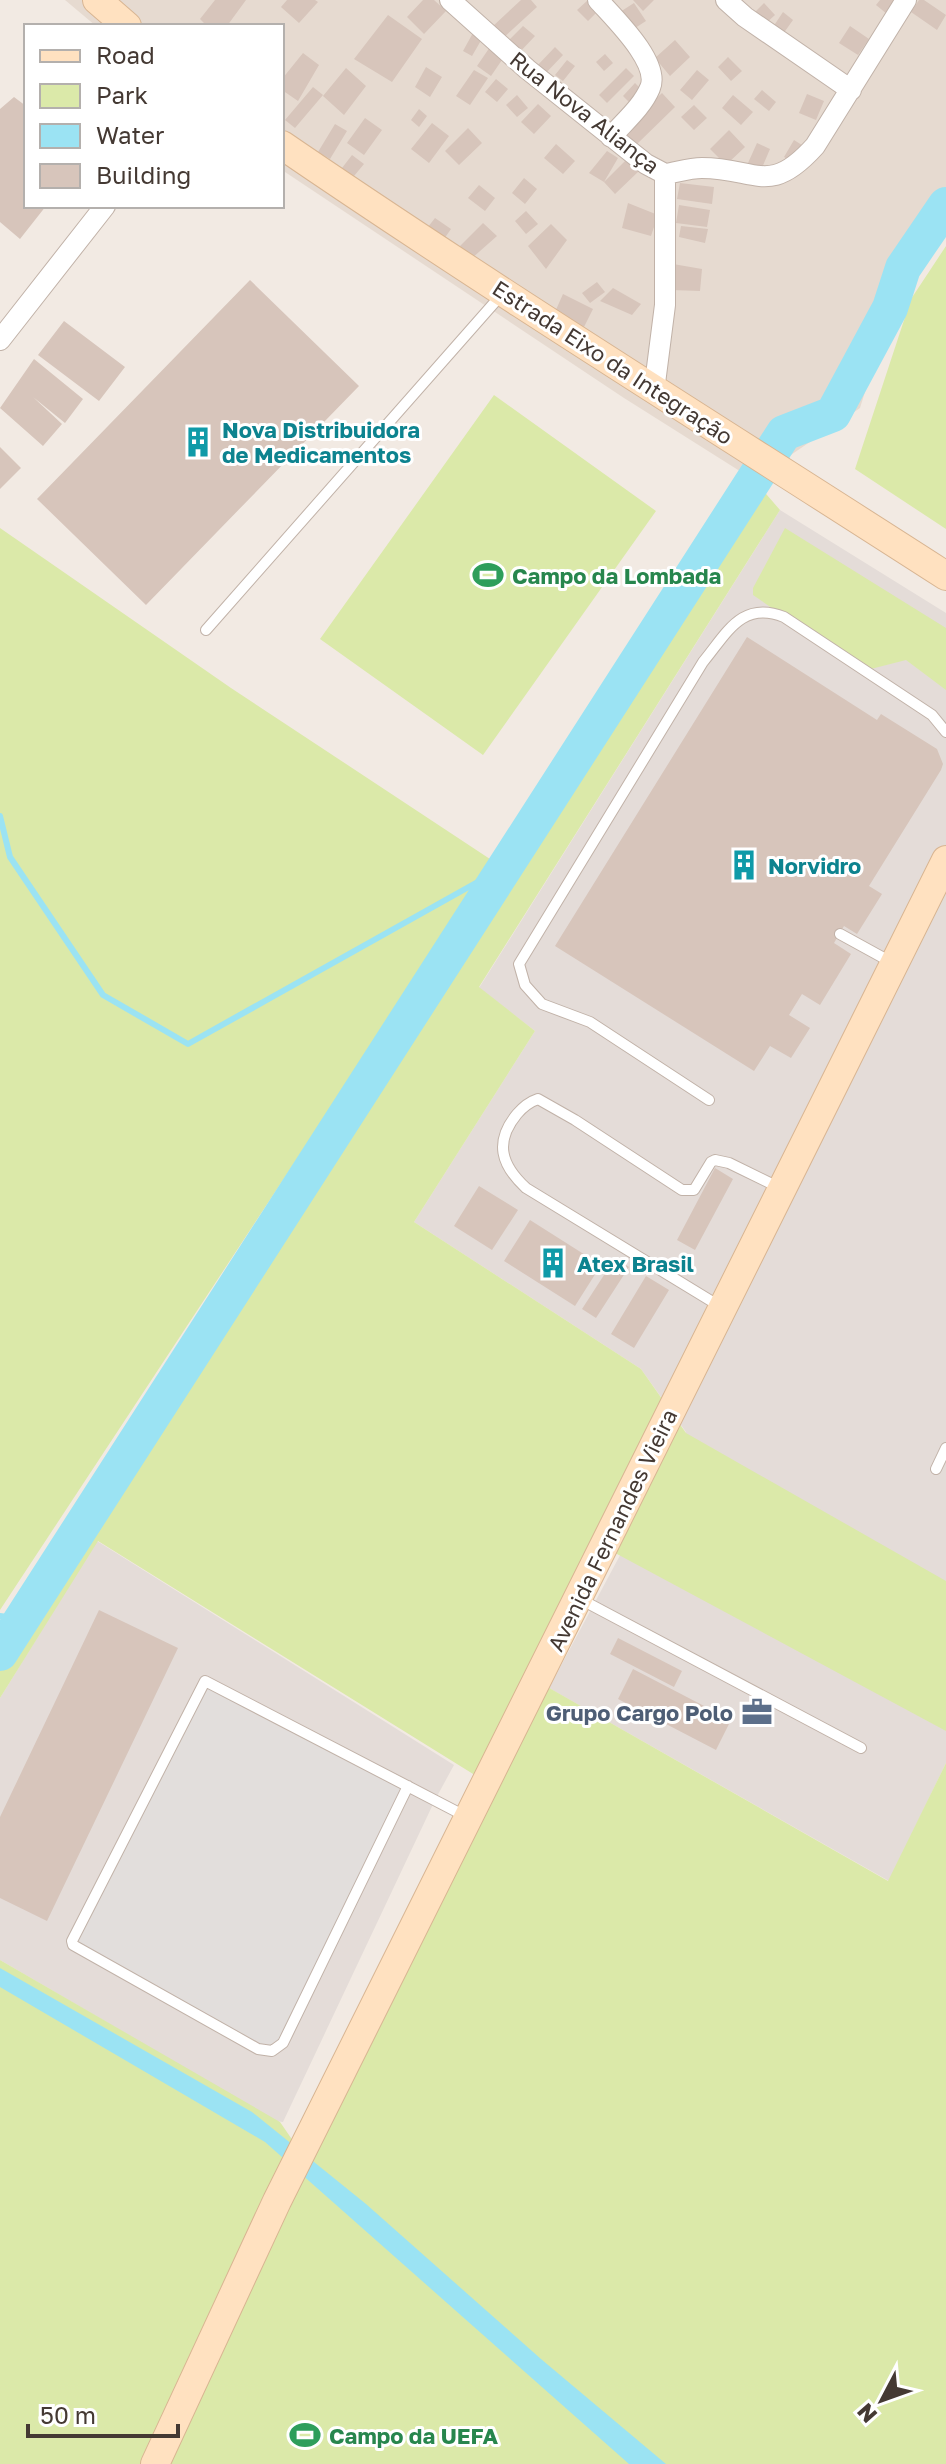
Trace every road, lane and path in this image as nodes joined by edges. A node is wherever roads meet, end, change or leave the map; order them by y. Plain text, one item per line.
1 (97, 0) edge
2 (450, 0) edge
3 (598, 0) edge
4 (726, 0) edge
5 (906, 0) edge
6 (125, 24) edge
7 (851, 90) junction
8 (611, 137) junction
9 (284, 146) edge
10 (665, 174) junction
11 (103, 208) edge
12 (503, 293) junction
13 (0, 340) edge
14 (654, 391) junction
15 (946, 576) edge
16 (206, 630) dead end
17 (946, 732) edge
18 (946, 860) edge
19 (840, 934) dead end
20 (894, 964) junction
21 (709, 1100) dead end
22 (782, 1189) junction
23 (723, 1308) junction
24 (946, 1448) edge
25 (936, 1469) dead end
26 (578, 1598) junction
27 (861, 1748) dead end
28 (408, 1786) junction
29 (468, 1818) junction
30 (155, 2464) edge

1 - 6 main road
2 - 8 street, Rua Nova Aliança
3 - 8 street
4 - 7 street
5 - 7 street
7 - 10 street
8 - 10 street, Rua Nova Aliança
9 - 12 main road, Estrada Eixo da Integração
10 - 14 street, Rua Nova Aliança
11 - 13 street
12 - 14 main road, Estrada Eixo da Integração
12 - 16 lane
14 - 15 main road, Estrada Eixo da Integração
17 - 21 lane
18 - 20 main road, Avenida Fernandes Vieira
19 - 20 lane
20 - 22 main road, Avenida Fernandes Vieira
22 - 23 main road, Avenida Fernandes Vieira
22 - 23 lane
23 - 26 main road, Avenida Fernandes Vieira
24 - 25 lane
26 - 27 lane
26 - 29 main road, Avenida Fernandes Vieira
28 - 28 lane
28 - 29 lane
29 - 30 main road, Avenida Fernandes Vieira

